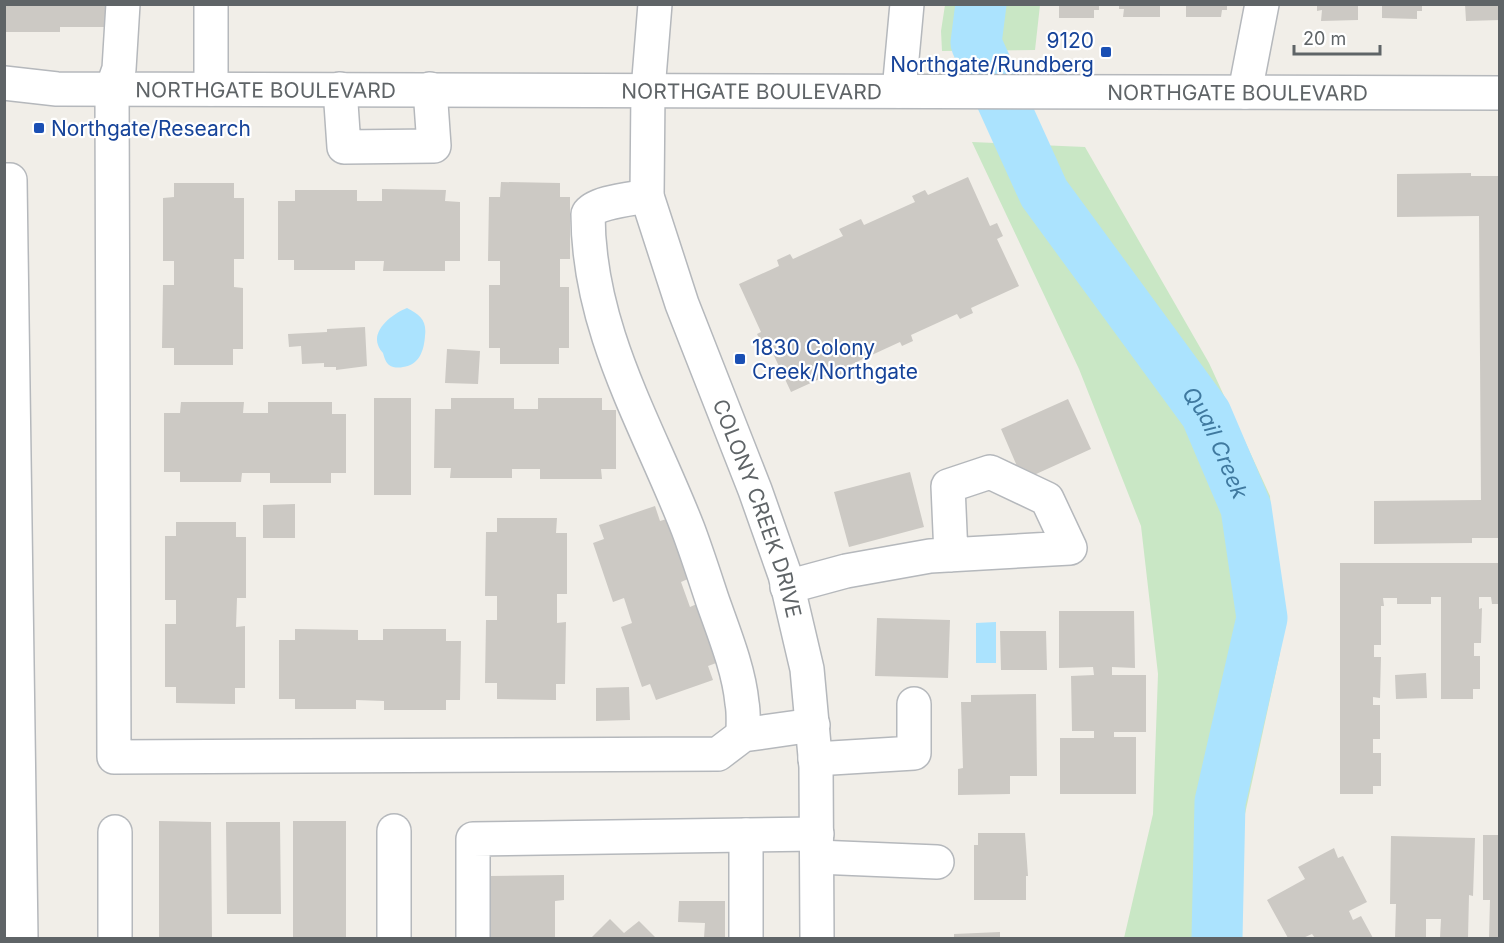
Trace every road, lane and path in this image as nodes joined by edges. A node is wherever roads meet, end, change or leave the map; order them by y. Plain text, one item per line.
1 (123, 4) edge
2 (211, 4) edge
3 (655, 4) edge
4 (908, 4) edge
5 (1262, 4) edge
6 (4, 83) edge
7 (112, 89) junction
8 (211, 89) junction
9 (340, 89) junction
10 (430, 89) junction
11 (648, 90) junction
12 (899, 91) junction
13 (1245, 92) junction
14 (1500, 93) edge
15 (4, 180) edge
16 (647, 196) junction
17 (951, 555) dead end
18 (788, 587) junction
19 (914, 704) dead end
20 (813, 725) junction
21 (743, 735) junction
22 (815, 759) junction
23 (394, 831) dead end
24 (115, 832) dead end
25 (746, 835) junction
26 (817, 845) junction
27 (937, 862) dead end
28 (21, 939) edge
29 (115, 939) edge
30 (394, 939) edge
31 (473, 939) edge
32 (746, 939) edge
33 (817, 939) edge

1 - 7 street
2 - 8 street
3 - 11 street, COLONY CREEK DRIVE
4 - 12 street
5 - 13 street
6 - 7 street, NORTHGATE BOULEVARD
7 - 8 street, NORTHGATE BOULEVARD
7 - 21 street
8 - 9 street, NORTHGATE BOULEVARD
9 - 10 street, NORTHGATE BOULEVARD
9 - 10 street
10 - 11 street, NORTHGATE BOULEVARD
11 - 12 street, NORTHGATE BOULEVARD
11 - 16 street, COLONY CREEK DRIVE
12 - 13 street, NORTHGATE BOULEVARD
13 - 14 street, NORTHGATE BOULEVARD
15 - 28 street
16 - 18 street, COLONY CREEK DRIVE
16 - 21 street
17 - 18 street
18 - 20 street, COLONY CREEK DRIVE
19 - 22 street
20 - 21 street
20 - 22 street, COLONY CREEK DRIVE
22 - 26 street, COLONY CREEK DRIVE
23 - 30 street
24 - 29 street
25 - 26 street
25 - 31 street
25 - 32 street
26 - 27 street
26 - 33 street, COLONY CREEK DRIVE

